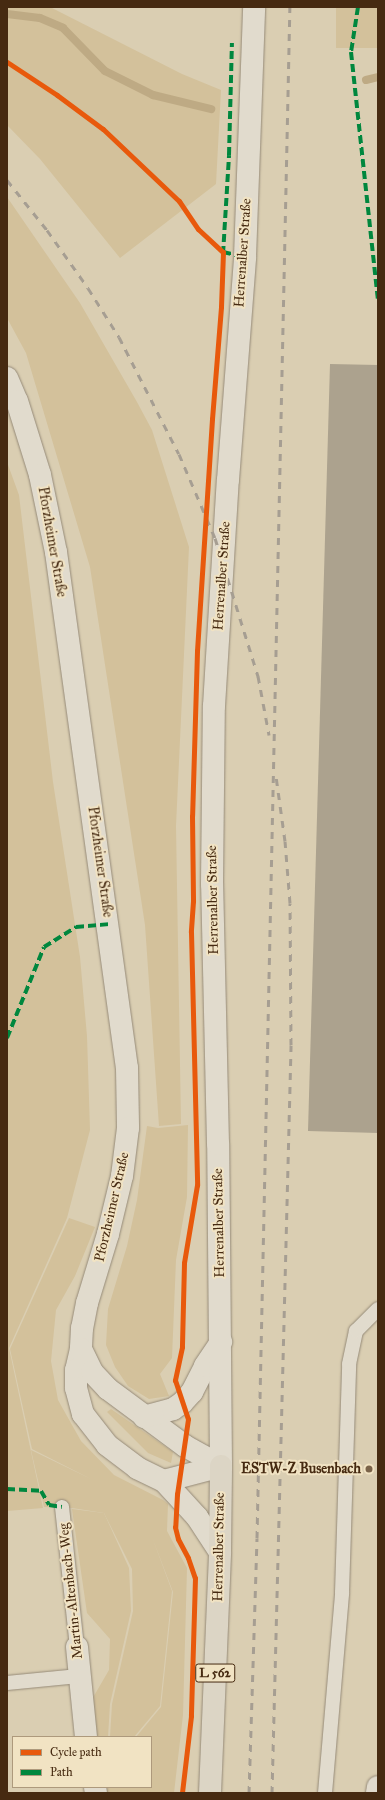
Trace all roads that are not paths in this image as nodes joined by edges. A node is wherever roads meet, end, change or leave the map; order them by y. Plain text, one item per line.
1 (254, 7) edge
2 (7, 378) edge
3 (378, 1309) edge
4 (221, 1342) junction
5 (81, 1349) junction
6 (144, 1416) junction
7 (221, 1466) junction
8 (164, 1481) junction
9 (62, 1508) dead end
10 (220, 1552) junction
11 (77, 1647) joint
12 (79, 1676) junction
13 (7, 1683) edge
14 (86, 1736) edge
15 (378, 1787) edge
16 (210, 1793) edge
17 (324, 1793) edge
18 (377, 1793) edge

1 - 4 main road, Herrenalber Straße
2 - 5 main road, Pforzheimer Straße
3 - 17 lane
4 - 6 main road
4 - 7 main road, Herrenalber Straße
5 - 6 main road, Pforzheimer Straße
5 - 8 main road, Pforzheimer Straße
6 - 7 main road, Pforzheimer Straße
7 - 8 main road
7 - 10 main road, Herrenalber Straße / L 562
8 - 10 main road
9 - 11 lane, Martin-Altenbach-Weg
10 - 16 main road, Herrenalber Straße / L 562
11 - 12 main road, Martin-Altenbach-Weg
12 - 13 lane, Martin-Altenbach-Weg
12 - 14 main road, Martin-Altenbach-Weg
15 - 18 main road

